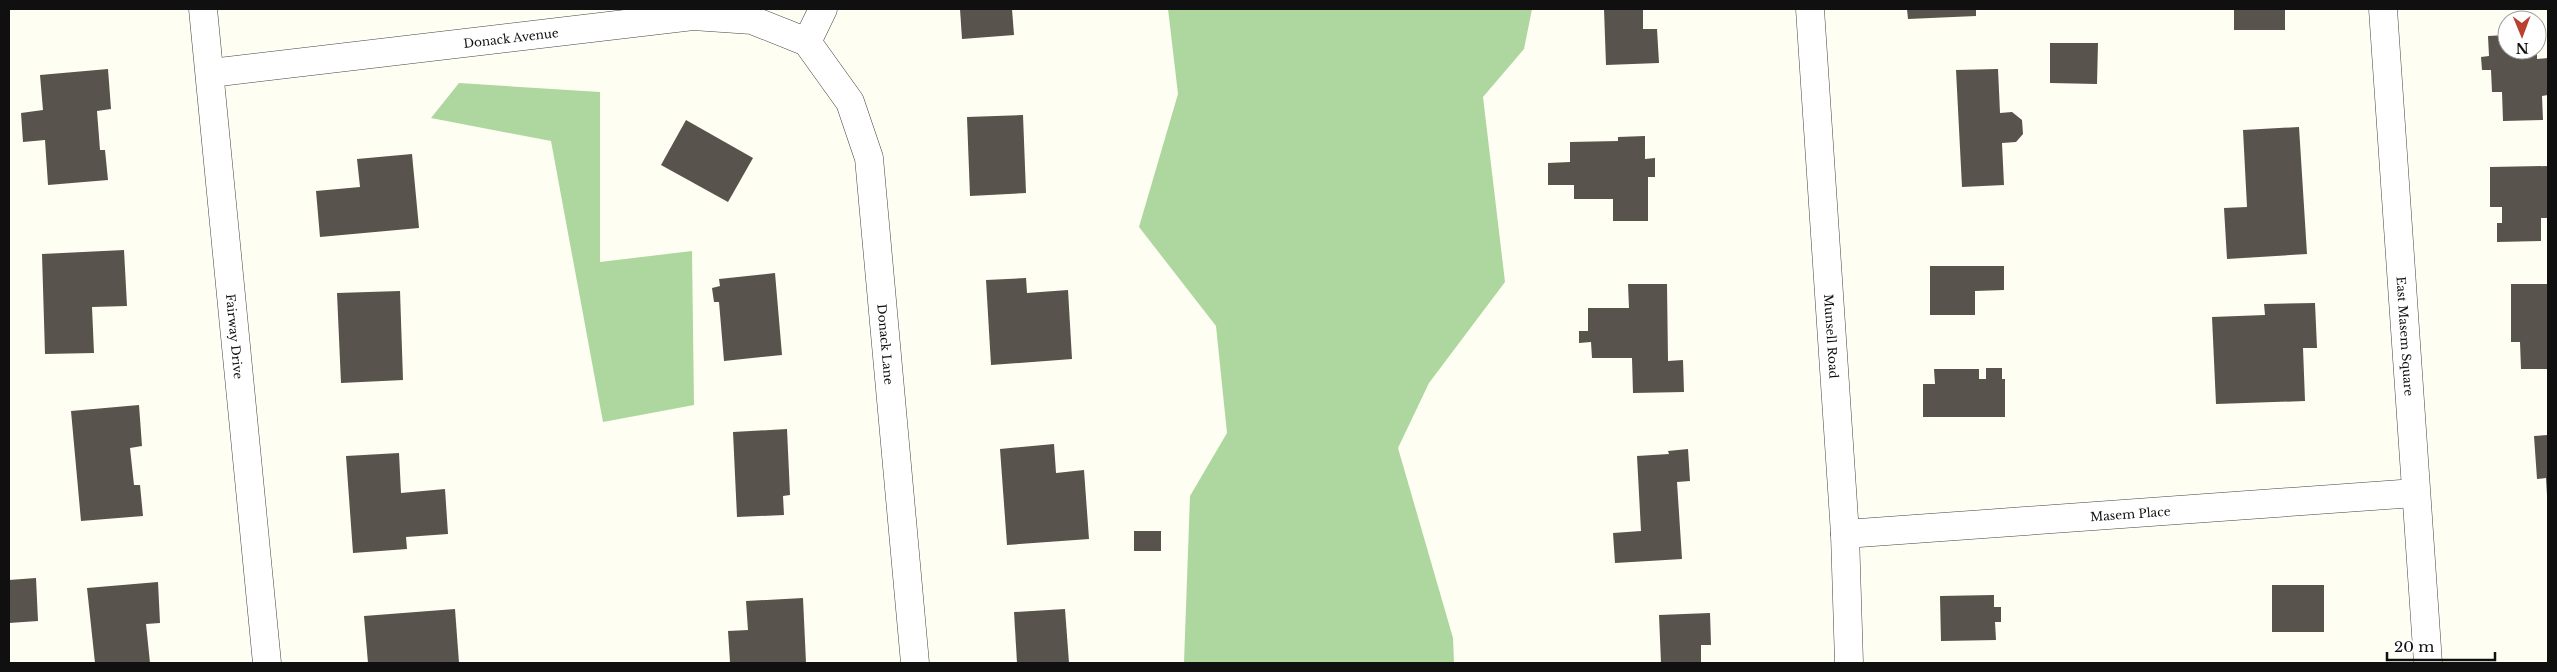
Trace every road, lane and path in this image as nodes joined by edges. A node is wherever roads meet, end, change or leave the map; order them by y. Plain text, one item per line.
1 (203, 9) edge
2 (824, 9) edge
3 (1810, 9) edge
4 (2383, 9) edge
5 (808, 42) junction
6 (211, 73) junction
7 (2415, 493) junction
8 (1845, 534) junction
9 (266, 663) edge
10 (915, 663) edge
11 (1849, 663) edge
12 (2428, 663) edge

1 - 6 street, Fairway Drive
2 - 5 street
3 - 8 street, Munsell Road
4 - 7 street, East Masem Square
5 - 6 street, Donack Avenue
5 - 10 street, Donack Lane
6 - 9 street, Fairway Drive
7 - 8 street, Masem Place
7 - 12 street, East Masem Square
8 - 11 street, Munsell Road

